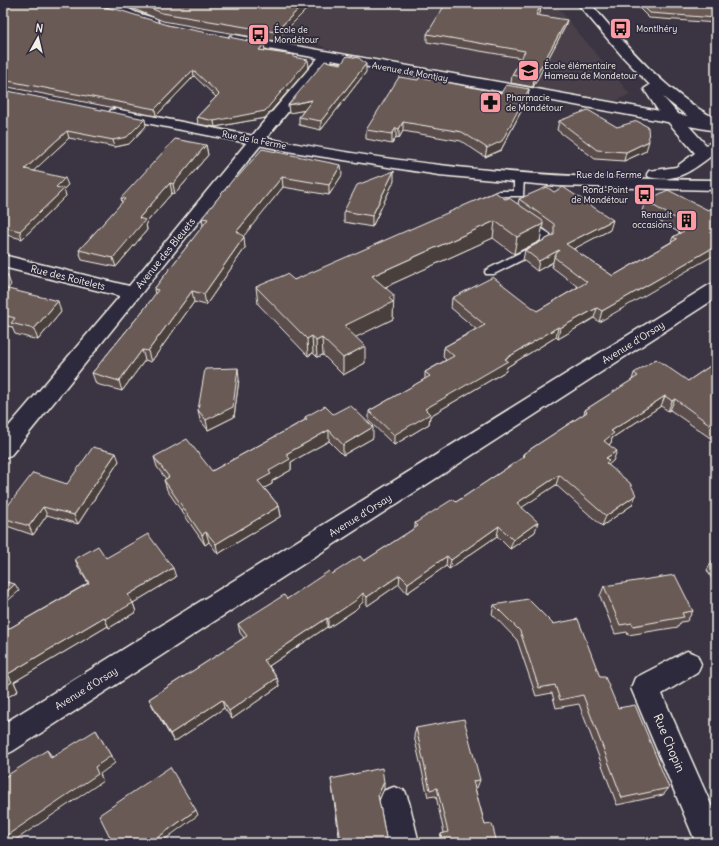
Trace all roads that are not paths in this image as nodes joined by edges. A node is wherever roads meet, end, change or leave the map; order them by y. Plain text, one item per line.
1 (108, 3) edge
2 (583, 3) edge
3 (161, 25) edge
4 (223, 37) edge
5 (327, 56) junction
6 (634, 62) junction
7 (651, 88) junction
8 (610, 108) junction
9 (105, 111) edge
10 (673, 119) junction
11 (716, 125) edge
12 (255, 140) junction
13 (711, 149) edge
14 (514, 176) junction
15 (716, 176) edge
16 (716, 184) edge
17 (492, 198) junction
18 (504, 206) edge
19 (470, 207) edge
20 (522, 219) edge
21 (3, 261) edge
22 (490, 272) dead end
23 (716, 289) edge
24 (133, 293) junction
25 (3, 449) edge
26 (687, 664) dead end
27 (3, 741) edge
28 (394, 802) dead end
29 (403, 843) edge
30 (712, 843) edge

1 - 3 street
2 - 6 street
4 - 5 street, Avenue de Montjay
5 - 8 street, Avenue de Montjay
5 - 12 street, Avenue des Bleuets
6 - 7 street
6 - 11 street
7 - 8 street
7 - 10 street
8 - 10 street, Avenue de Montjay
9 - 12 street, Rue de la Ferme
10 - 11 street, Avenue de Montjay
10 - 13 street
12 - 14 street, Rue de la Ferme
12 - 24 street, Avenue des Bleuets
13 - 14 street, Rue de la Ferme
13 - 15 street
14 - 16 street, Rue de la Ferme
14 - 17 lane
17 - 18 lane
17 - 19 lane
20 - 22 lane
21 - 24 street, Rue des Roitelets
23 - 27 street, Avenue d'Orsay
24 - 25 street, Avenue des Bleuets
26 - 30 street, Rue Chopin
28 - 29 street

